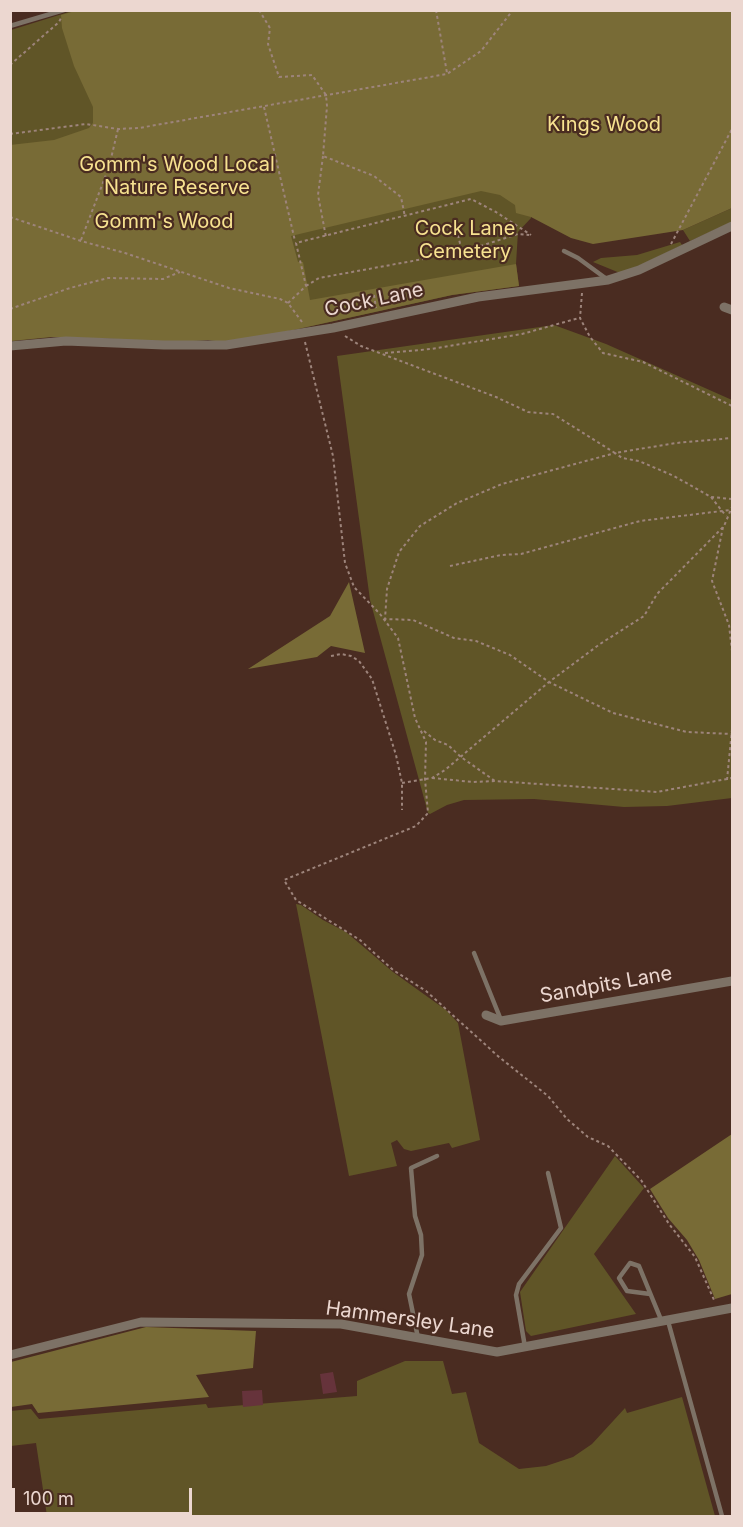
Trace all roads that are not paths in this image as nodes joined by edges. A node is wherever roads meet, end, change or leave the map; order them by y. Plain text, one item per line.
1 (64, 10) edge
2 (10, 27) edge
3 (732, 226) edge
4 (564, 251) dead end
5 (608, 279) junction
6 (10, 346) edge
7 (474, 953) dead end
8 (732, 981) edge
9 (486, 1015) dead end
10 (501, 1021) junction
11 (437, 1156) dead end
12 (548, 1173) dead end
13 (650, 1294) junction
14 (732, 1308) edge
15 (665, 1321) junction
16 (418, 1338) junction
17 (525, 1347) junction
18 (10, 1355) edge
19 (722, 1516) edge

1 - 2 lane
3 - 5 street, Cock Lane
4 - 5 lane
5 - 6 street, Cock Lane
7 - 10 lane
8 - 10 street, Sandpits Lane
9 - 10 street
11 - 16 lane
12 - 17 lane
13 - 13 lane
13 - 15 lane
14 - 15 street, Hammersley Lane
15 - 17 street, Hammersley Lane
15 - 19 lane
16 - 17 street, Hammersley Lane
16 - 18 street, Hammersley Lane

